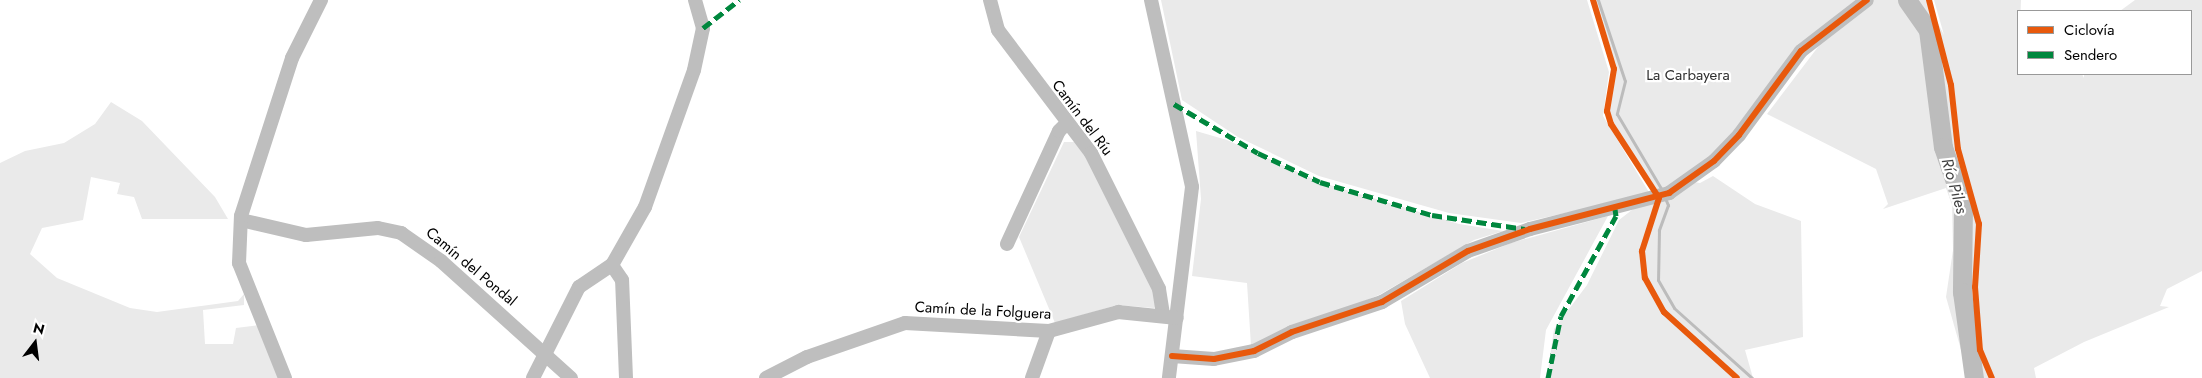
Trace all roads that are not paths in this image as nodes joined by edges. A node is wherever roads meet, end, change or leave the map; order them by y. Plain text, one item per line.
1 (321, 0) edge
2 (695, 0) edge
3 (990, 0) edge
4 (1151, 0) edge
5 (1867, 0) edge
6 (1068, 123) junction
7 (241, 220) junction
8 (1007, 244) dead end
9 (612, 265) junction
10 (1170, 317) junction
11 (1049, 331) junction
12 (546, 352) junction
13 (1172, 356) junction
14 (285, 378) edge
15 (533, 378) edge
16 (571, 378) edge
17 (626, 378) edge
18 (766, 378) edge
19 (1032, 378) edge
20 (1169, 378) edge

1 - 7 street
2 - 9 street
3 - 6 street, Camín del Ríu
4 - 10 street
5 - 13 street
6 - 8 street
6 - 10 street, Camín del Ríu
7 - 12 street, Camín del Pondal
7 - 14 street
9 - 12 street
9 - 17 street
10 - 11 street, Camín de la Folguera
10 - 13 street
11 - 18 street, Camín de la Folguera
11 - 19 street
12 - 15 street
12 - 16 street, Camín del Pondal
13 - 20 street

